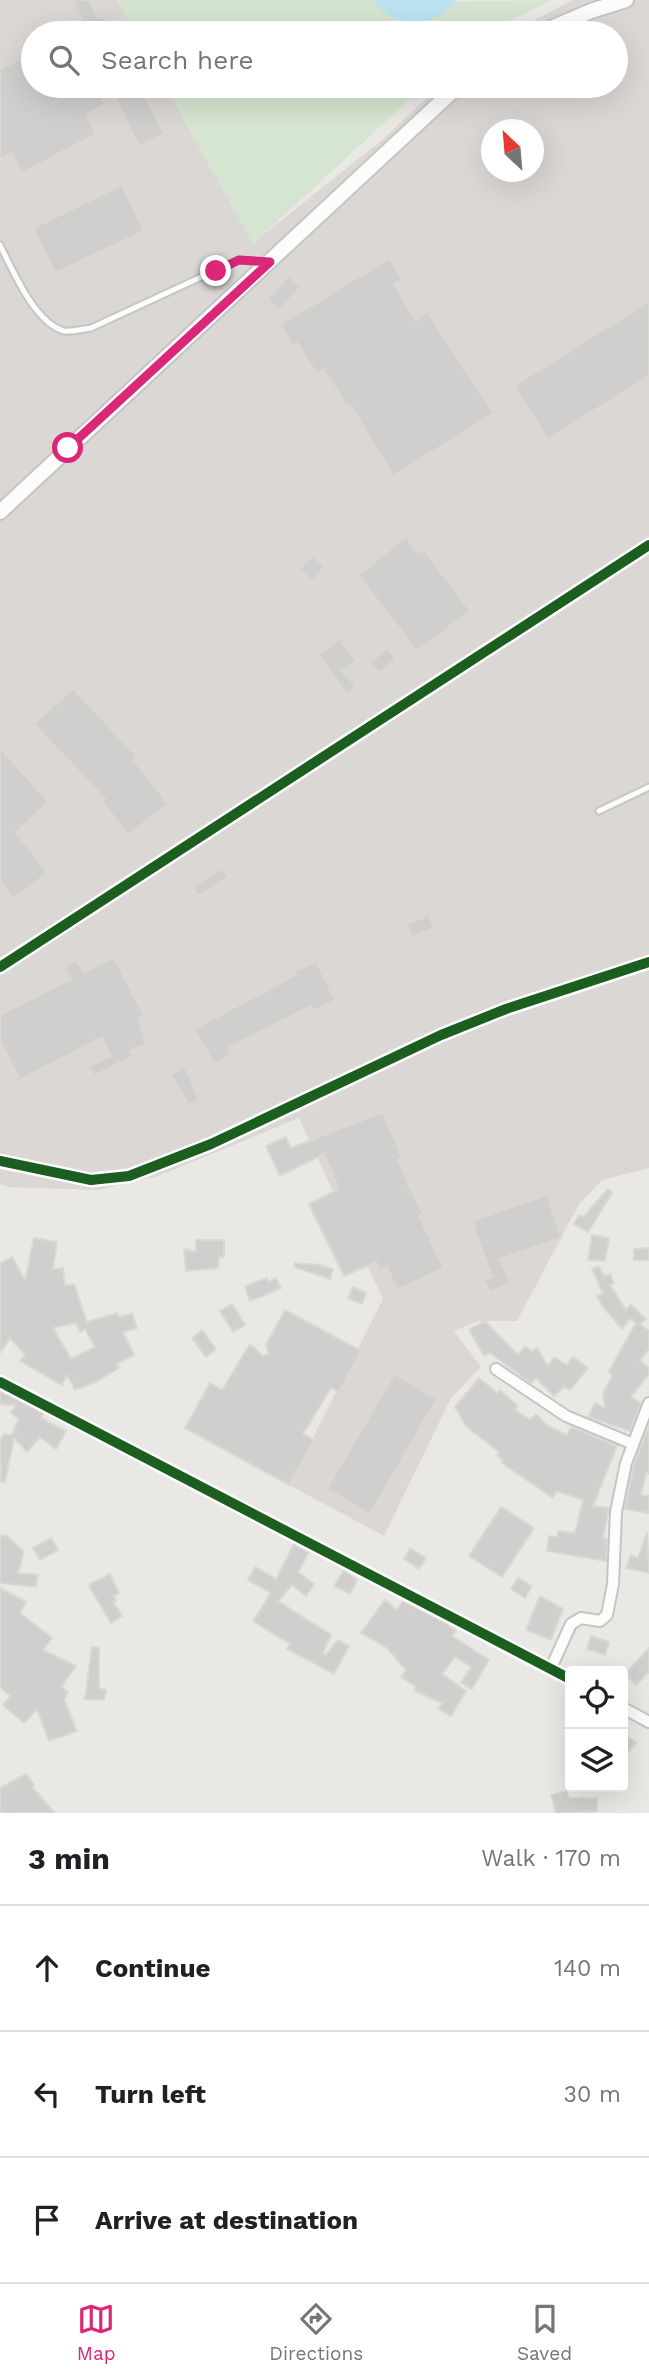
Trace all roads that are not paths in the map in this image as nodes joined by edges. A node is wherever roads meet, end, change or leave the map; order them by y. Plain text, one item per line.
1 (626, 0) edge
2 (568, 21) edge
3 (445, 98) edge
4 (0, 245) edge
5 (270, 262) junction
6 (0, 513) edge
7 (649, 545) edge
8 (649, 787) edge
9 (599, 811) dead end
10 (649, 962) edge
11 (0, 967) edge
12 (0, 1161) edge
13 (496, 1369) dead end
14 (0, 1382) edge
15 (649, 1403) edge
16 (631, 1443) junction
17 (551, 1668) junction
18 (565, 1676) edge
19 (628, 1711) edge
20 (649, 1722) edge

1 - 2 main road
3 - 5 main road
4 - 5 lane
5 - 6 main road
7 - 11 street
8 - 9 lane
10 - 12 street
13 - 16 street
14 - 17 street
15 - 16 street
16 - 17 street
17 - 18 street
19 - 20 street

